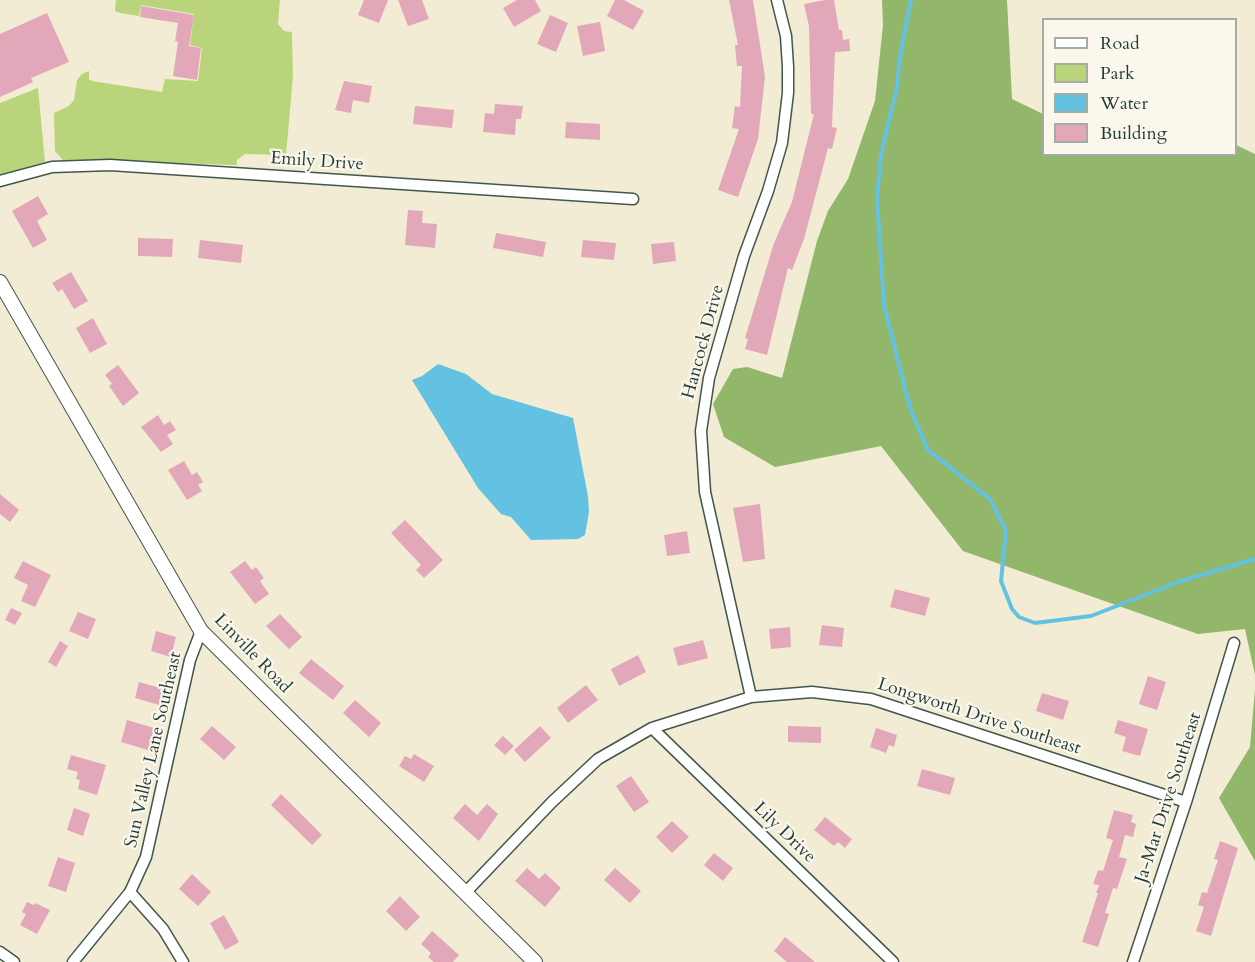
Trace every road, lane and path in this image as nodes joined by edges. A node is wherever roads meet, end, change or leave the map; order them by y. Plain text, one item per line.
1 (777, 0) edge
2 (0, 181) edge
3 (633, 199) dead end
4 (0, 282) edge
5 (201, 631) junction
6 (1234, 643) dead end
7 (751, 697) junction
8 (652, 728) junction
9 (1186, 802) junction
10 (130, 892) junction
11 (465, 892) junction
12 (0, 952) edge
13 (14, 962) edge
14 (73, 962) edge
15 (183, 962) edge
16 (535, 962) edge
17 (893, 962) edge
18 (1133, 962) edge

1 - 7 street, Hancock Drive
2 - 3 street, Emily Drive
4 - 5 main road, Linville Road
5 - 10 street, Sun Valley Lane Southeast
5 - 11 main road, Linville Road
6 - 9 street, Ja-Mar Drive Southeast
7 - 8 street, Longworth Drive Southeast
7 - 9 street, Longworth Drive Southeast
8 - 11 street, Longworth Drive Southeast
8 - 17 street, Lily Drive
9 - 18 street, Ja-Mar Drive Southeast
10 - 14 street, Sun Valley Lane Southeast
10 - 15 street
11 - 16 main road, Linville Road
12 - 13 street

